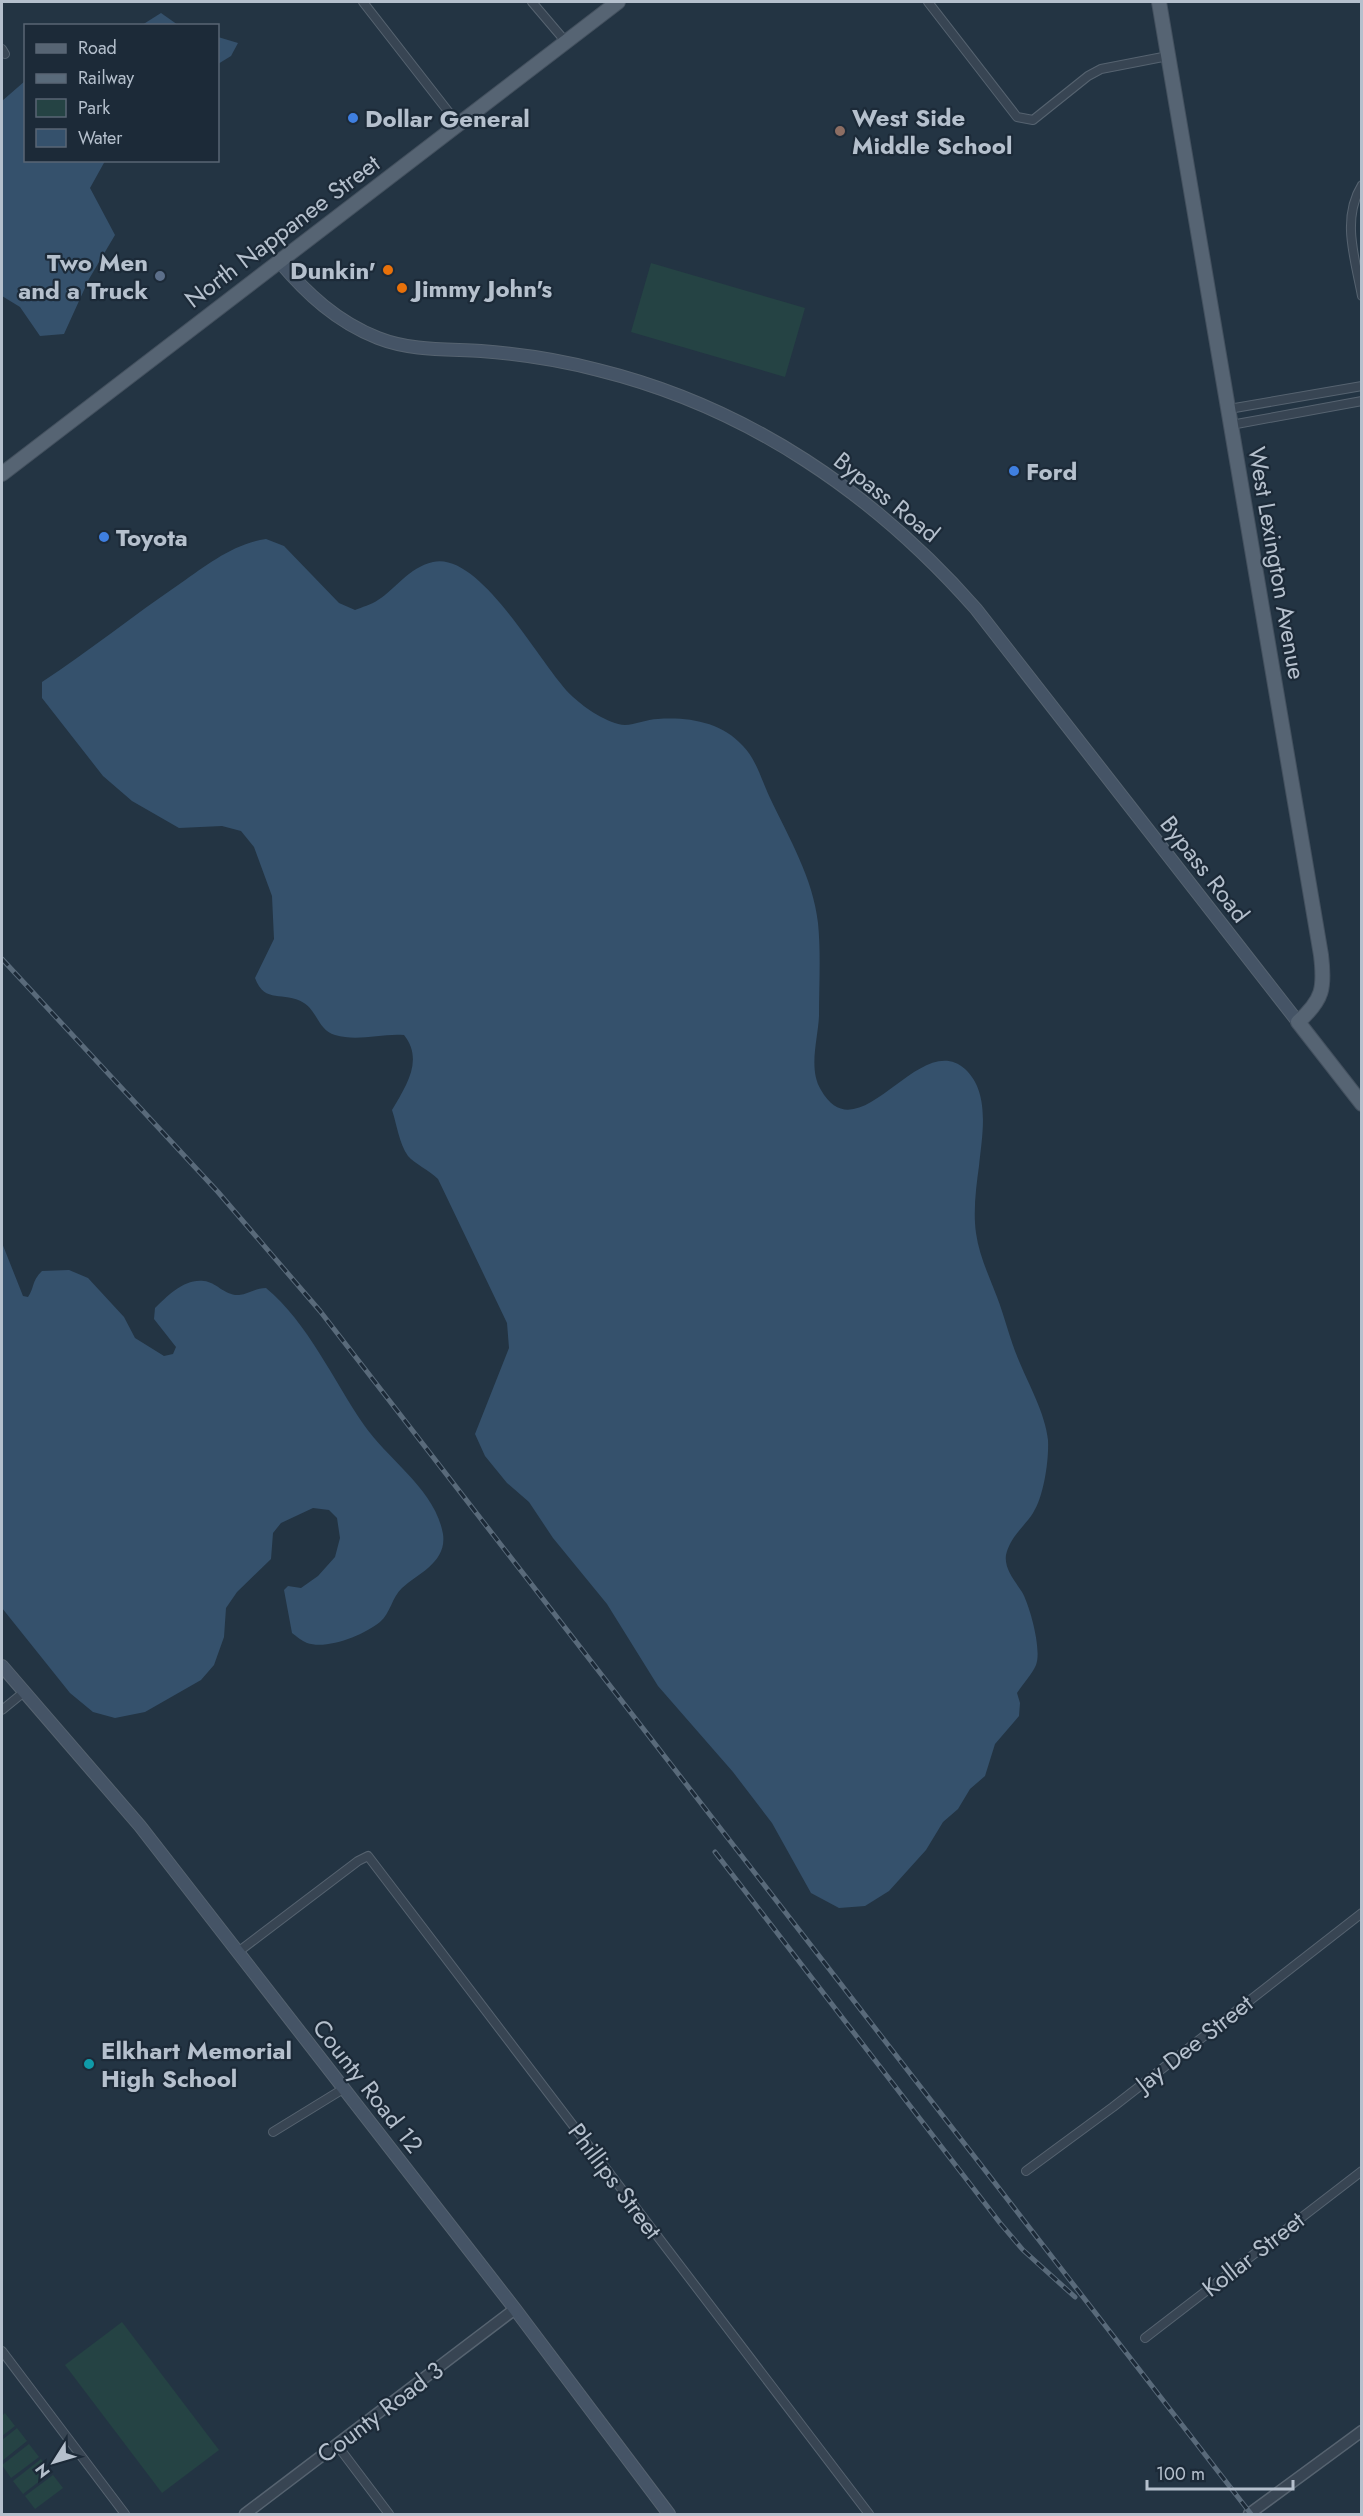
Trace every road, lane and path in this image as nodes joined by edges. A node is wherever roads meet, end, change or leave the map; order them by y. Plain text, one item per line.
1 (363, 2) edge
2 (532, 2) edge
3 (618, 2) edge
4 (928, 2) edge
5 (1159, 2) edge
6 (566, 42) junction
7 (1168, 56) junction
8 (458, 124) junction
9 (1362, 185) edge
10 (279, 261) junction
11 (1362, 296) edge
12 (1362, 386) edge
13 (1362, 401) edge
14 (1229, 409) junction
15 (1231, 425) junction
16 (2, 474) edge
17 (1298, 1022) junction
18 (1362, 1104) edge
19 (2, 1666) edge
20 (24, 1692) junction
21 (2, 1710) edge
22 (1362, 1913) edge
23 (238, 1952) junction
24 (343, 2088) junction
25 (273, 2132) dead end
26 (1026, 2171) dead end
27 (1362, 2171) edge
28 (515, 2309) junction
29 (1145, 2338) dead end
30 (2, 2351) edge
31 (1362, 2431) edge
32 (337, 2445) junction
33 (125, 2514) edge
34 (245, 2514) edge
35 (389, 2514) edge
36 (669, 2514) edge
37 (869, 2514) edge
38 (1249, 2514) edge

1 - 8 street
2 - 6 street
3 - 6 main road, North Nappanee Street
4 - 7 street
5 - 7 main road, West Lexington Avenue
6 - 8 main road, North Nappanee Street
7 - 14 main road, West Lexington Avenue
8 - 10 main road, North Nappanee Street
9 - 11 street
10 - 16 main road, North Nappanee Street
10 - 17 main road, Bypass Road
12 - 14 street
13 - 15 street
14 - 15 main road, West Lexington Avenue
15 - 17 main road, West Lexington Avenue
17 - 18 main road
19 - 20 main road, County Road 12
20 - 21 street
20 - 23 main road, County Road 12
22 - 26 street, Jay Dee Street
23 - 24 main road, County Road 12
23 - 37 street, Phillips Street
24 - 25 street
24 - 28 main road, County Road 12
27 - 29 street, Kollar Street
28 - 32 street, County Road 3
28 - 36 main road, County Road 12
30 - 33 street
31 - 38 street
32 - 34 street, County Road 3
32 - 35 street

